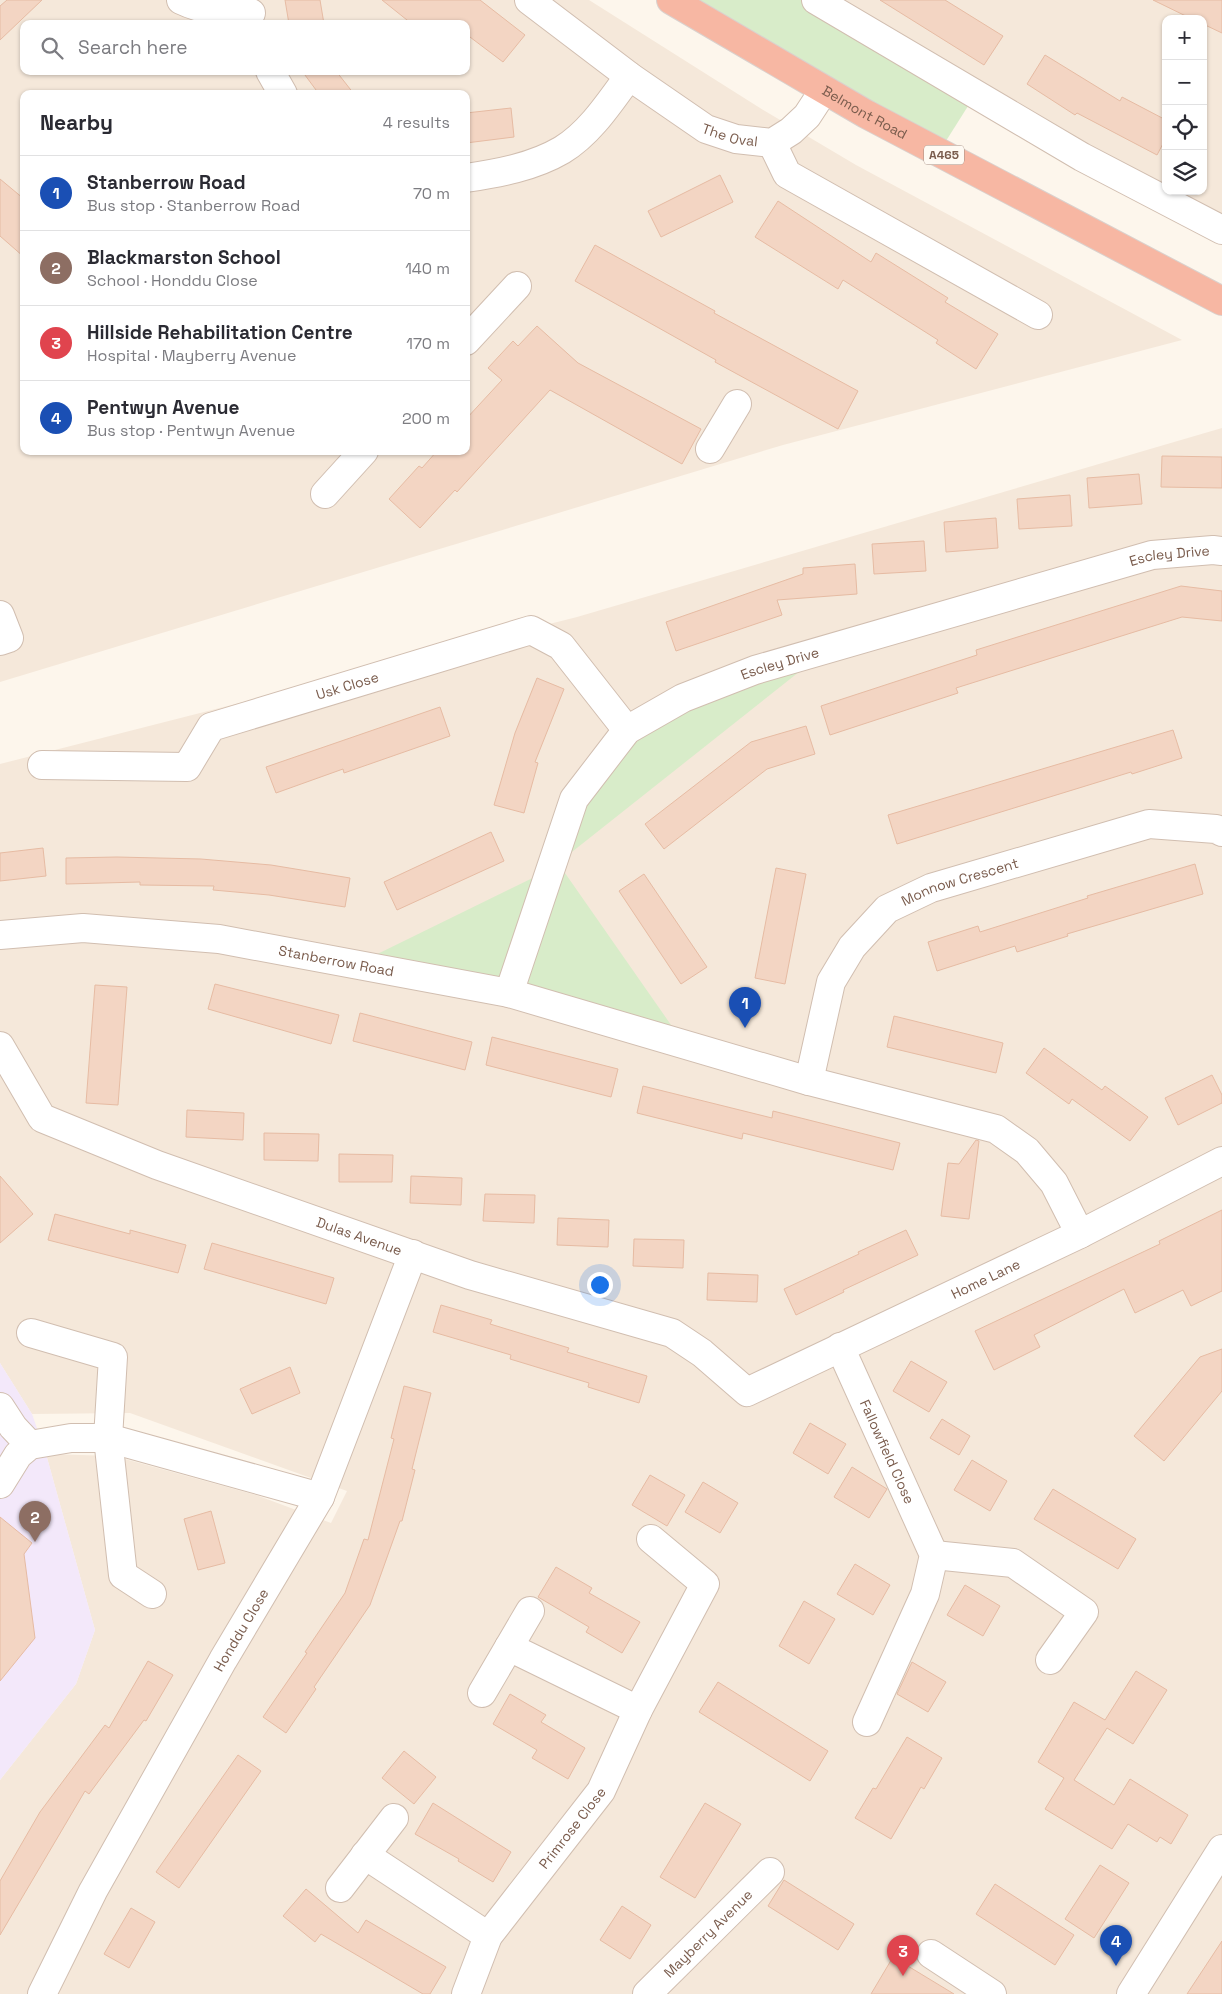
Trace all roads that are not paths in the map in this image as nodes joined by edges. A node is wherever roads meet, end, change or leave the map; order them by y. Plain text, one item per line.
1 (181, 0) edge
2 (529, 0) edge
3 (671, 0) edge
4 (816, 0) edge
5 (251, 12) edge
6 (272, 75) edge
7 (629, 76) junction
8 (281, 90) edge
9 (824, 90) junction
10 (772, 142) junction
11 (470, 177) edge
12 (1222, 230) edge
13 (517, 286) dead end
14 (1222, 301) edge
15 (1038, 315) dead end
16 (470, 337) edge
17 (737, 404) dead end
18 (710, 449) dead end
19 (360, 455) edge
20 (325, 494) dead end
21 (1222, 551) edge
22 (0, 615) edge
23 (0, 641) edge
24 (627, 730) junction
25 (42, 765) dead end
26 (1222, 832) edge
27 (0, 934) edge
28 (509, 993) junction
29 (0, 1046) edge
30 (809, 1081) junction
31 (1222, 1161) edge
32 (1080, 1234) junction
33 (413, 1254) junction
34 (31, 1333) dead end
35 (840, 1348) junction
36 (747, 1392) joint
37 (0, 1407) edge
38 (108, 1438) junction
39 (30, 1445) junction
40 (0, 1484) edge
41 (320, 1497) junction
42 (651, 1539) dead end
43 (934, 1555) junction
44 (152, 1594) dead end
45 (530, 1611) dead end
46 (509, 1646) junction
47 (1050, 1660) dead end
48 (482, 1692) dead end
49 (638, 1710) junction
50 (867, 1722) dead end
51 (394, 1818) dead end
52 (1222, 1849) edge
53 (365, 1855) junction
54 (770, 1872) dead end
55 (340, 1888) dead end
56 (488, 1936) junction
57 (931, 1954) dead end
58 (42, 1994) edge
59 (466, 1994) edge
60 (647, 1994) edge
61 (992, 1994) edge
62 (1131, 1994) edge

1 - 5 street
2 - 7 street, The Oval
3 - 9 highway, Belmont Road / A465
4 - 12 street
6 - 8 street
7 - 10 street, The Oval
7 - 11 street
9 - 10 street, The Oval
9 - 14 highway, Belmont Road / A465
10 - 15 street
13 - 16 street
17 - 18 street
19 - 20 street
21 - 24 street, Escley Drive
22 - 23 street
24 - 25 street, Usk Close
24 - 28 street, Escley Drive
26 - 30 street, Monnow Crescent
27 - 28 street, Stanberrow Road
28 - 30 street, Stanberrow Road
29 - 33 street, Dulas Avenue
30 - 32 street, Stanberrow Road
31 - 32 street, Home Lane
32 - 35 street, Home Lane
33 - 36 street, Dulas Avenue
33 - 41 street, Honddu Close
34 - 38 street
35 - 36 street, Home Lane
35 - 43 street, Fallowfield Close
37 - 39 street
38 - 39 street
38 - 41 street
38 - 44 street
39 - 40 street
41 - 58 street, Honddu Close
42 - 49 street, Primrose Close
43 - 47 street
43 - 50 street
45 - 46 street
46 - 48 street
46 - 49 street
49 - 56 street, Primrose Close
51 - 53 street
52 - 62 street
53 - 55 street
53 - 56 street
54 - 60 street, Mayberry Avenue
56 - 59 street, Primrose Close
57 - 61 street

